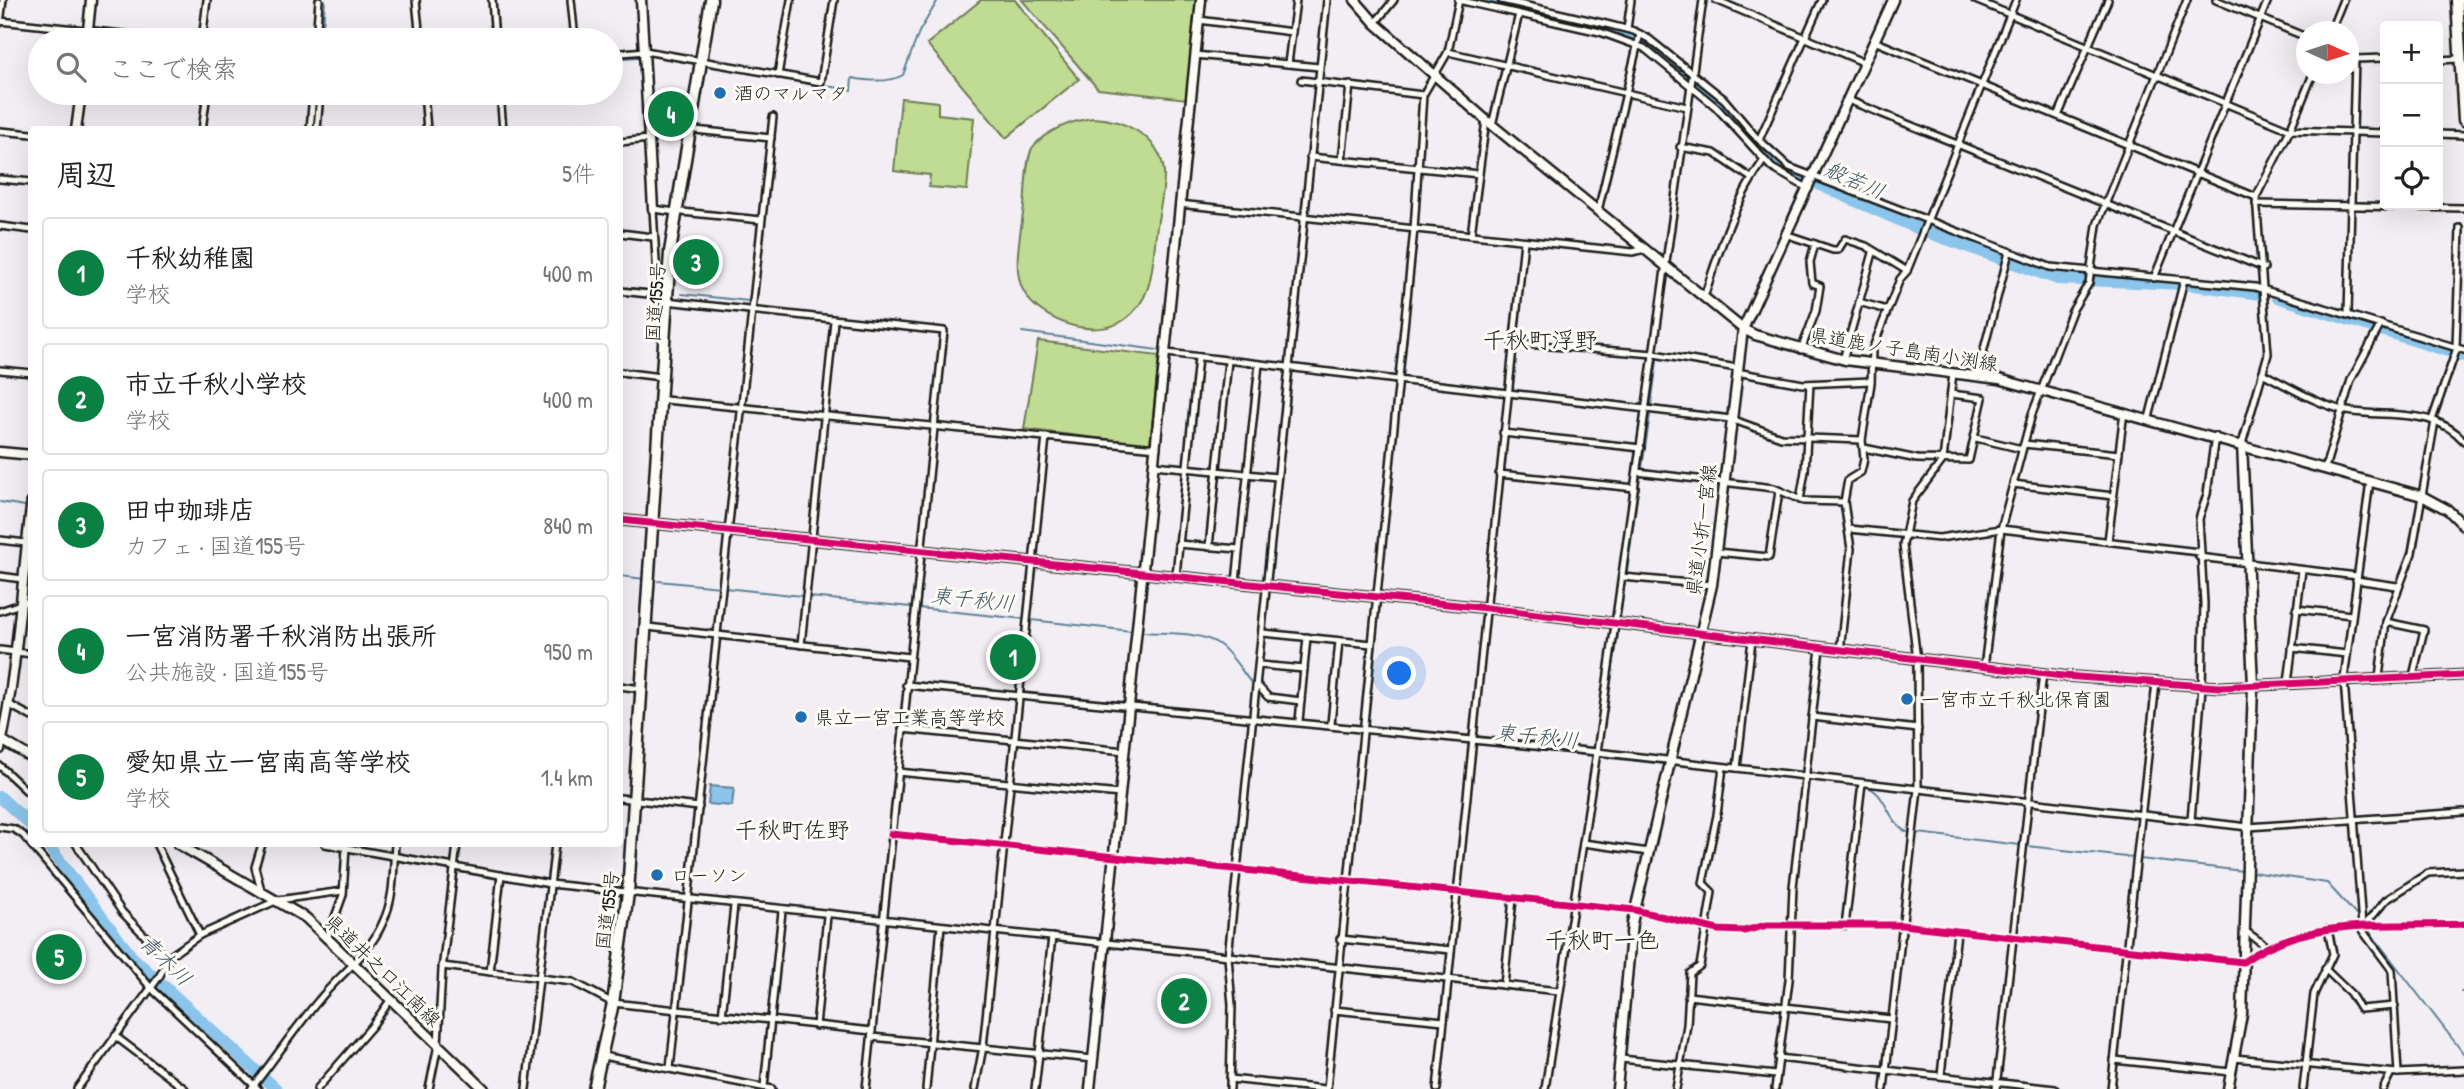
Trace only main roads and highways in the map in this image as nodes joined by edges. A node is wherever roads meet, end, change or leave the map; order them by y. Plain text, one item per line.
1 (711, 0) edge
2 (718, 0) edge
3 (2457, 0) edge
4 (704, 61) junction
5 (2464, 120) edge
6 (666, 299) junction
7 (653, 524) junction
8 (594, 1089) edge

1 - 4 highway, 国道155号
2 - 4 highway, 国道155号
3 - 5 highway
4 - 6 highway, 国道155号
6 - 7 highway, 国道155号
6 - 7 highway, 国道155号
7 - 8 highway, 国道155号

